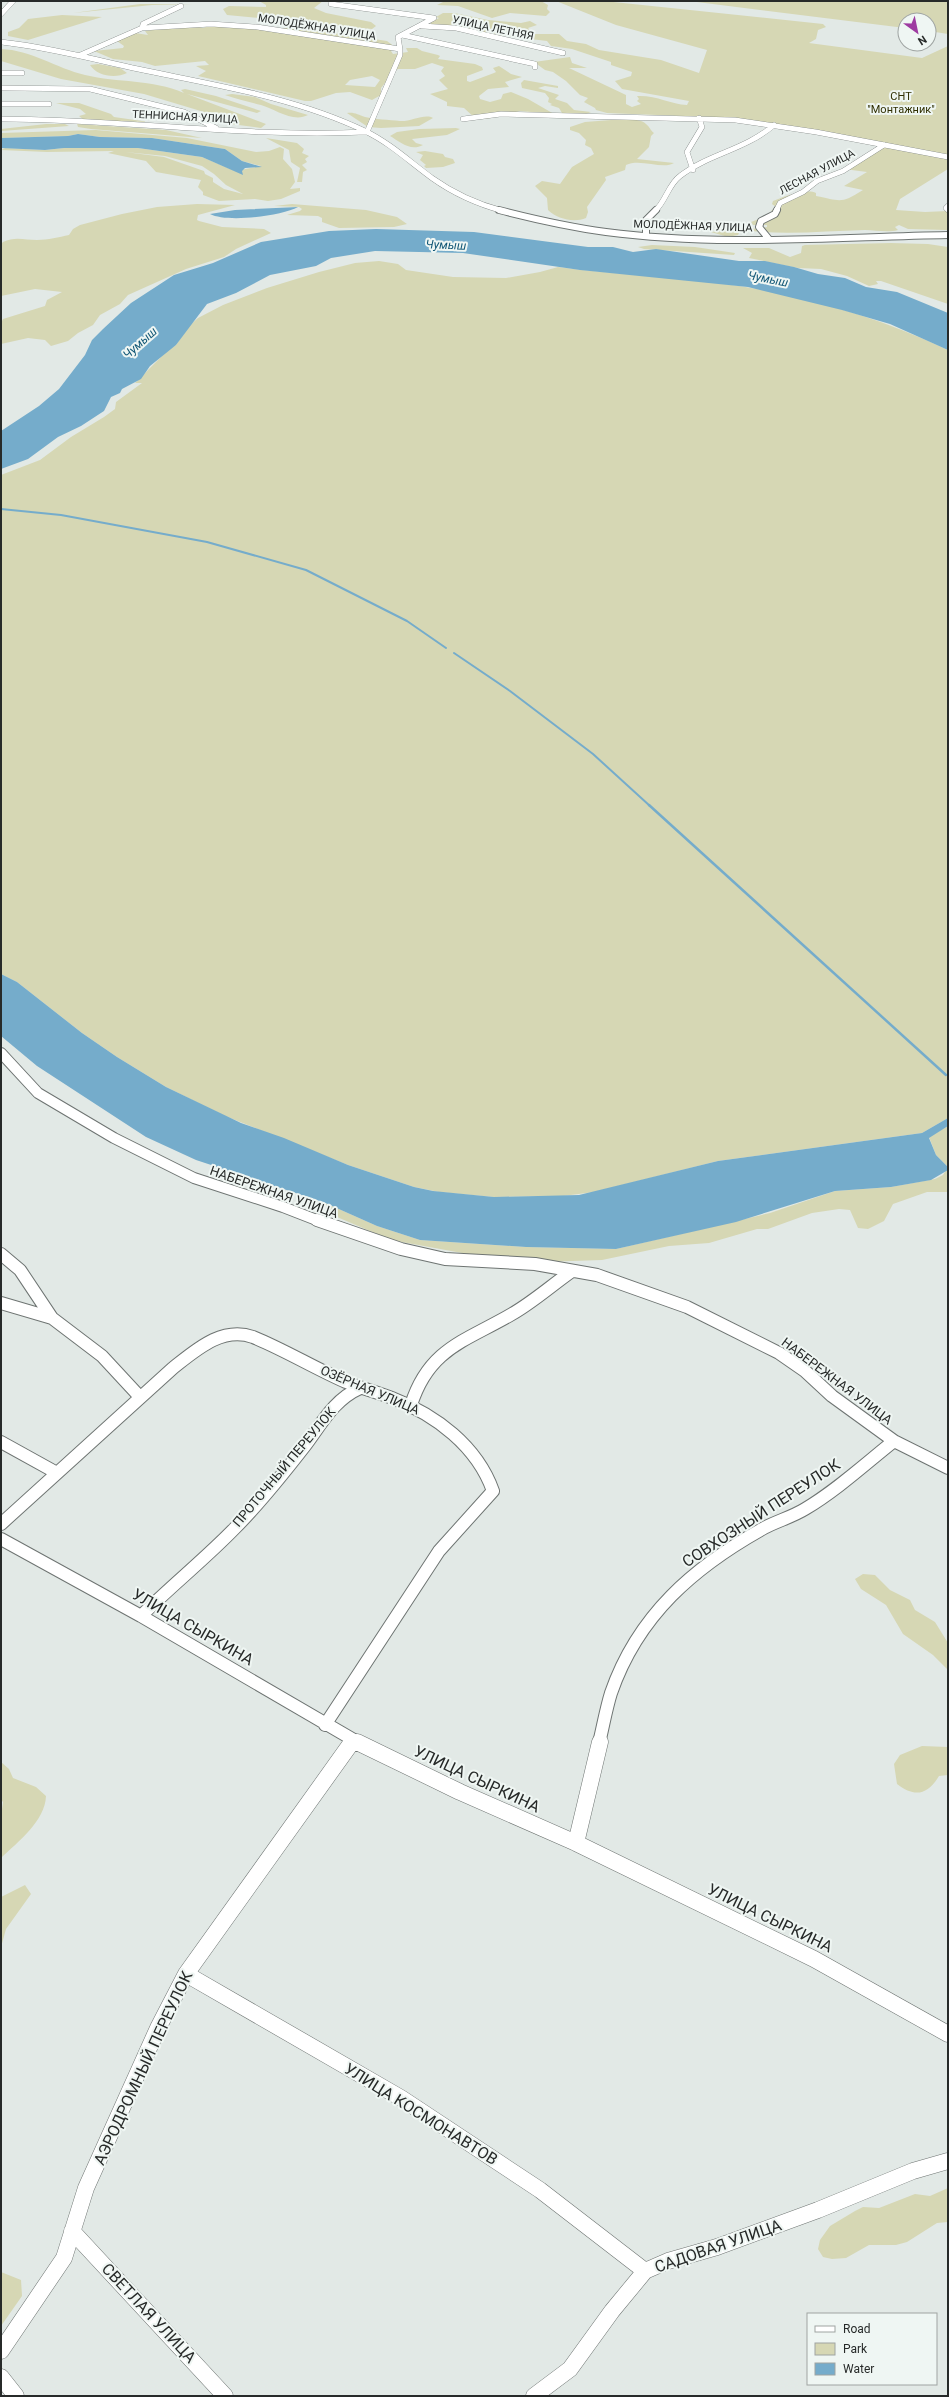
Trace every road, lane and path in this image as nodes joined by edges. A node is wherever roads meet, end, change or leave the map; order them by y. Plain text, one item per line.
1 (13, 1) edge
2 (331, 4) dead end
3 (181, 6) dead end
4 (1, 14) edge
5 (418, 26) junction
6 (142, 28) junction
7 (402, 35) junction
8 (1, 42) edge
9 (400, 49) junction
10 (563, 53) dead end
11 (78, 56) junction
12 (535, 68) dead end
13 (1, 73) edge
14 (22, 73) dead end
15 (1, 88) edge
16 (1, 104) edge
17 (49, 104) dead end
18 (463, 118) dead end
19 (699, 118) junction
20 (1, 119) edge
21 (774, 125) junction
22 (220, 130) junction
23 (367, 132) junction
24 (884, 145) junction
25 (948, 157) edge
26 (693, 170) junction
27 (948, 206) edge
28 (948, 210) edge
29 (948, 235) edge
30 (646, 236) junction
31 (768, 238) junction
32 (1, 1053) edge
33 (1, 1254) edge
34 (572, 1271) junction
35 (1, 1303) edge
36 (52, 1318) junction
37 (360, 1388) junction
38 (140, 1397) junction
39 (411, 1405) junction
40 (894, 1441) junction
41 (1, 1442) edge
42 (948, 1468) edge
43 (57, 1473) junction
44 (1, 1524) edge
45 (1, 1539) edge
46 (141, 1616) junction
47 (325, 1725) junction
48 (353, 1740) junction
49 (576, 1844) junction
50 (186, 1974) junction
51 (948, 2034) edge
52 (948, 2161) edge
53 (72, 2231) junction
54 (645, 2271) junction
55 (1, 2351) edge
56 (1, 2377) edge
57 (16, 2396) edge
58 (225, 2396) edge
59 (534, 2396) edge

1 - 4 street
2 - 5 street
3 - 6 street, МОЛОДЁЖНАЯ УЛИЦА
5 - 7 street
5 - 10 street, УЛИЦА ЛЕТНЯЯ
6 - 9 street, МОЛОДЁЖНАЯ УЛИЦА
6 - 11 street, МОЛОДЁЖНАЯ УЛИЦА
7 - 9 street
7 - 12 street
8 - 11 street, МОЛОДЁЖНАЯ УЛИЦА
9 - 23 street
11 - 23 street, МОЛОДЁЖНАЯ УЛИЦА
13 - 14 street
15 - 22 street
16 - 17 street
18 - 19 street
19 - 21 street
19 - 26 street
20 - 22 street, ТЕННИСНАЯ УЛИЦА
21 - 24 street
21 - 26 street
22 - 23 street, ТЕННИСНАЯ УЛИЦА
23 - 30 street, МОЛОДЁЖНАЯ УЛИЦА
24 - 25 street
24 - 31 street, ЛЕСНАЯ УЛИЦА
26 - 30 street
27 - 28 street
29 - 31 street, МОЛОДЁЖНАЯ УЛИЦА
30 - 31 street, МОЛОДЁЖНАЯ УЛИЦА
32 - 34 street, НАБЕРЕЖНАЯ УЛИЦА
33 - 36 street
34 - 39 street
34 - 40 street, НАБЕРЕЖНАЯ УЛИЦА
35 - 36 street
36 - 38 street
37 - 38 street, ОЗЁРНАЯ УЛИЦА
37 - 39 street, ОЗЁРНАЯ УЛИЦА
37 - 46 street, ПРОТОЧНЫЙ ПЕРЕУЛОК
38 - 43 street, ОЗЁРНАЯ УЛИЦА
39 - 47 street, ОЗЁРНАЯ УЛИЦА
40 - 42 street, НАБЕРЕЖНАЯ УЛИЦА
40 - 49 street, СОВХОЗНЫЙ ПЕРЕУЛОК
41 - 43 street
43 - 44 street, ОЗЁРНАЯ УЛИЦА
45 - 46 street, УЛИЦА СЫРКИНА
46 - 47 street, УЛИЦА СЫРКИНА
47 - 48 street, УЛИЦА СЫРКИНА
48 - 49 street, УЛИЦА СЫРКИНА
48 - 50 street, АЭРОДРОМНЫЙ ПЕРЕУЛОК
49 - 51 street, УЛИЦА СЫРКИНА
50 - 53 street, АЭРОДРОМНЫЙ ПЕРЕУЛОК
50 - 54 street, УЛИЦА КОСМОНАВТОВ
52 - 54 street, САДОВАЯ УЛИЦА
53 - 55 street, АЭРОДРОМНЫЙ ПЕРЕУЛОК
53 - 58 street, СВЕТЛАЯ УЛИЦА
54 - 59 street, САДОВАЯ УЛИЦА
56 - 57 street

